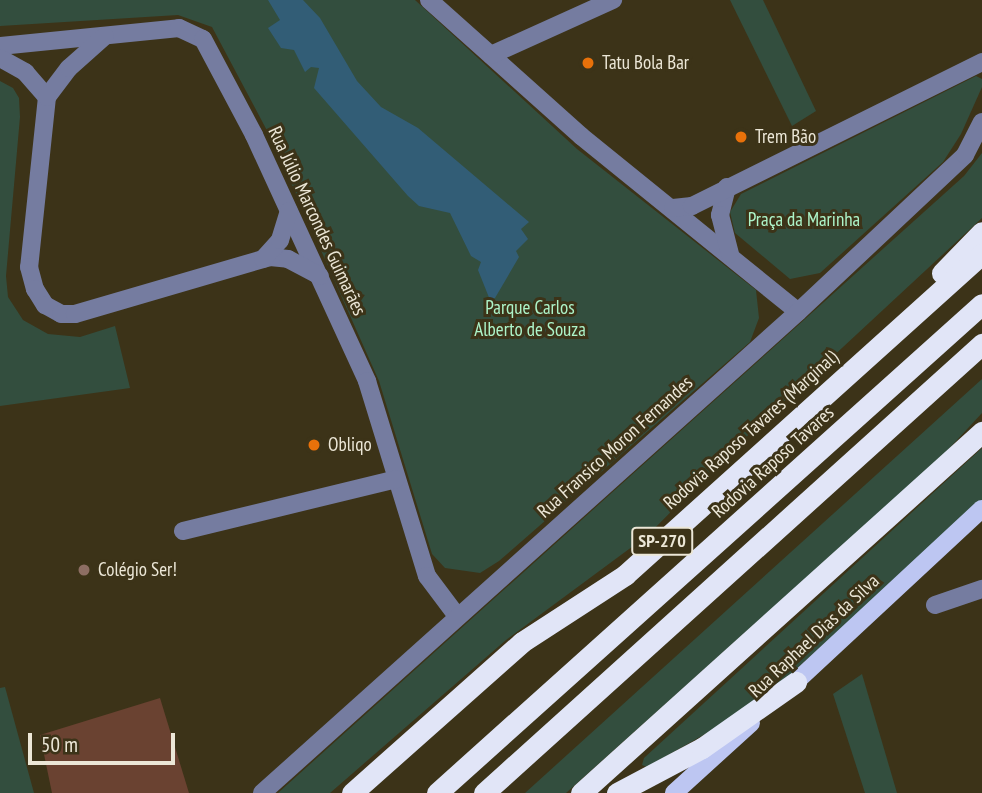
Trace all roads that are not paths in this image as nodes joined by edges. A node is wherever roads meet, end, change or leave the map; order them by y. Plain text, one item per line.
1 (429, 0) edge
2 (613, 0) edge
3 (105, 36) junction
4 (0, 46) edge
5 (491, 55) junction
6 (0, 58) edge
7 (981, 63) edge
8 (47, 97) junction
9 (982, 122) edge
10 (727, 187) junction
11 (673, 208) junction
12 (289, 211) junction
13 (982, 232) edge
14 (982, 254) edge
15 (731, 257) junction
16 (263, 259) junction
17 (320, 276) junction
18 (982, 304) edge
19 (798, 312) junction
20 (982, 344) edge
21 (813, 404) junction
22 (982, 432) edge
23 (396, 478) junction
24 (982, 509) edge
25 (184, 531) dead end
26 (982, 589) edge
27 (935, 604) dead end
28 (457, 615) junction
29 (796, 682) junction
30 (421, 732) junction
31 (262, 793) edge
32 (352, 793) edge
33 (369, 793) edge
34 (437, 793) edge
35 (484, 793) edge
36 (580, 793) edge
37 (617, 793) edge
38 (674, 793) edge

1 - 5 street
2 - 5 street
3 - 4 street, Rua Júlio Marcondes Guimarães
3 - 8 street
3 - 12 street, Rua Júlio Marcondes Guimarães
5 - 11 street
6 - 8 street
7 - 10 street
8 - 16 street
9 - 19 street, Rua Fransico Moron Fernandes
10 - 11 street
10 - 15 street
11 - 15 street
12 - 16 street
12 - 17 street, Rua Júlio Marcondes Guimarães
13 - 21 highway, SP-270
14 - 21 highway, Rodovia Raposo Tavares (Marginal) / SP-270
15 - 19 street
16 - 17 street
17 - 23 street, Rua Júlio Marcondes Guimarães
18 - 34 highway, Rodovia Raposo Tavares / SP-270
19 - 28 street, Rua Fransico Moron Fernandes
20 - 35 highway
21 - 30 highway, Rodovia Raposo Tavares (Marginal) / SP-270
22 - 36 highway
23 - 25 street
23 - 28 street, Rua Júlio Marcondes Guimarães
24 - 29 main road, Rua Raphael Dias da Silva
26 - 27 street
28 - 31 street, Rua Fransico Moron Fernandes
29 - 37 highway
29 - 38 main road, Rua Raphael Dias da Silva
30 - 32 highway, Rodovia Raposo Tavares (Marginal) / SP-270
30 - 33 highway

